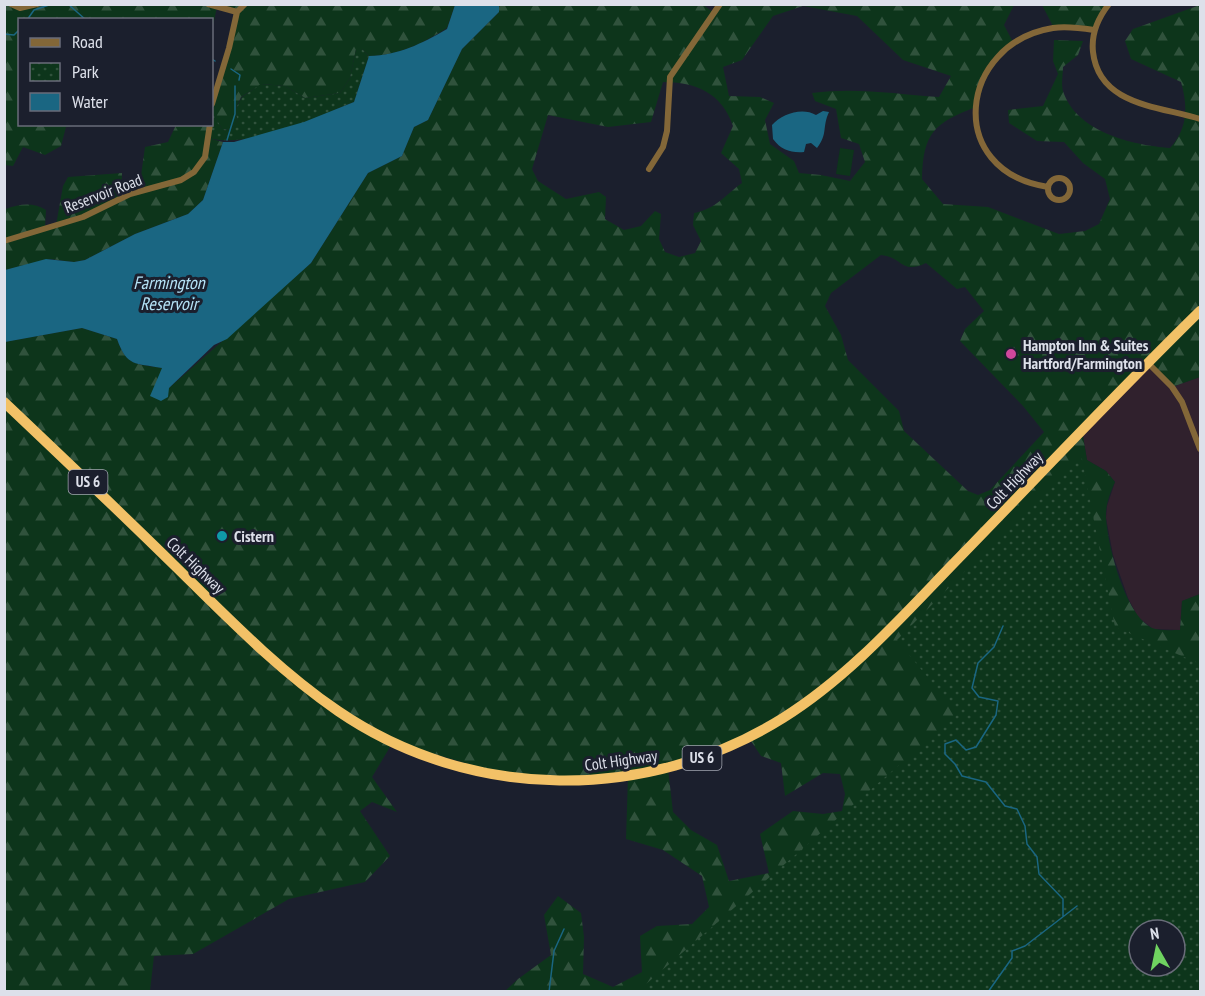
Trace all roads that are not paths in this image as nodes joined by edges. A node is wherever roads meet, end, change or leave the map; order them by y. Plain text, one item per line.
1 (11, 4) edge
2 (37, 4) edge
3 (208, 4) edge
4 (245, 4) edge
5 (720, 4) edge
6 (1109, 4) edge
7 (237, 12) junction
8 (1094, 30) junction
9 (213, 101) edge
10 (1200, 119) edge
11 (210, 126) edge
12 (649, 169) dead end
13 (1048, 187) dead end
14 (4, 241) edge
15 (1200, 311) edge
16 (1148, 363) junction
17 (4, 402) edge
18 (1200, 449) edge

1 - 2 street
3 - 7 street
4 - 7 street
5 - 12 street
6 - 8 street
7 - 9 street
8 - 10 street
8 - 13 street
11 - 14 street, Reservoir Road
15 - 16 highway, Colt Highway / US 6
16 - 17 highway, Colt Highway / US 6
16 - 18 street

